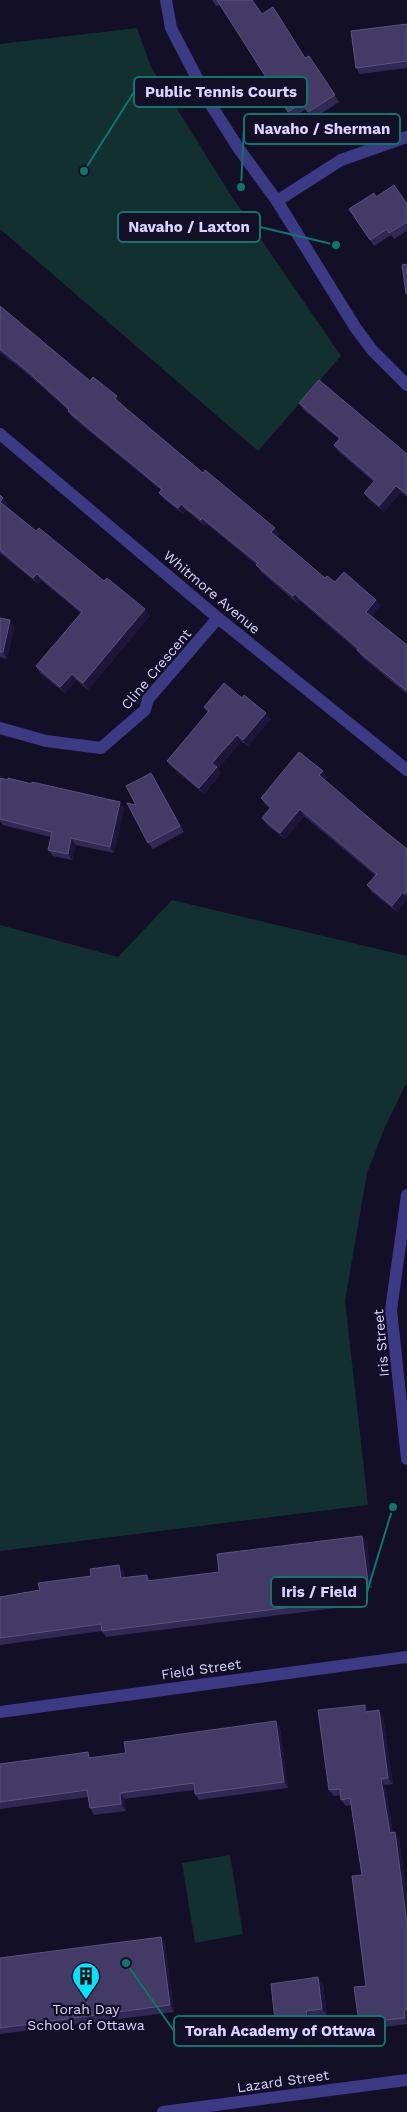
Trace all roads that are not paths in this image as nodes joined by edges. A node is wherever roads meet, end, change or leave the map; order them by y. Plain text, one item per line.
1 (166, 0) edge
2 (407, 137) edge
3 (277, 201) junction
4 (407, 385) edge
5 (0, 434) edge
6 (218, 618) junction
7 (0, 728) edge
8 (407, 770) edge
9 (407, 1195) edge
10 (407, 1459) edge
11 (407, 1656) edge
12 (0, 1712) edge
13 (407, 2080) edge
14 (163, 2112) edge

1 - 3 street
2 - 3 street
3 - 4 street
5 - 6 street, Whitmore Avenue
6 - 7 street, Cline Crescent
6 - 8 street, Whitmore Avenue
9 - 10 street, Iris Street
11 - 12 street, Field Street
13 - 14 street, Lazard Street

